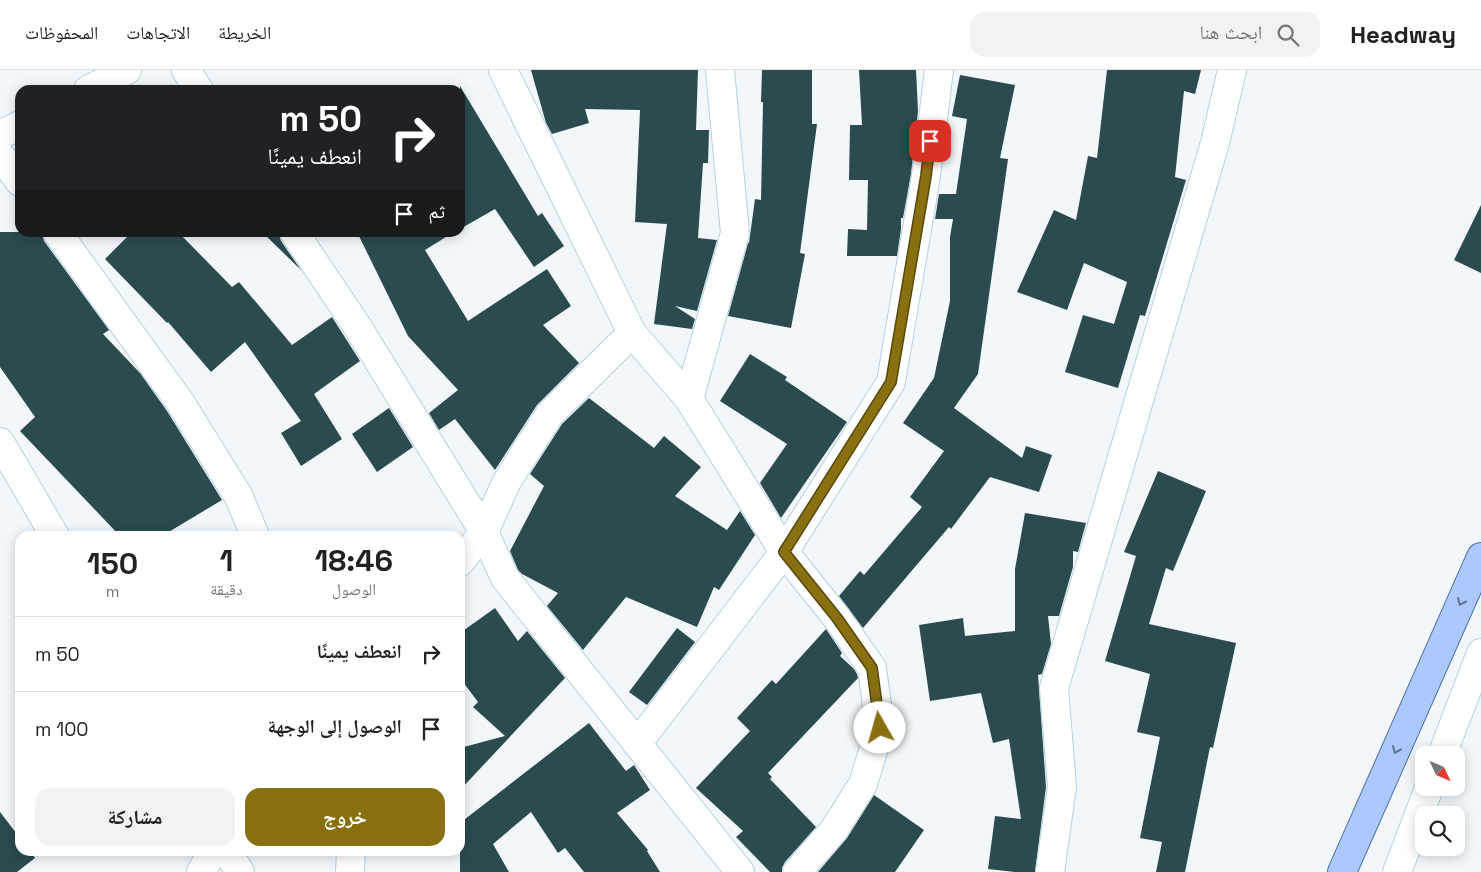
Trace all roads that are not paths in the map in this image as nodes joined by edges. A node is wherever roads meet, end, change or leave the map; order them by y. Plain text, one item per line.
1 (127, 70) edge
2 (186, 70) edge
3 (503, 70) edge
4 (720, 70) edge
5 (939, 70) edge
6 (1232, 70) edge
7 (98, 85) edge
8 (196, 85) edge
9 (4, 136) edge
10 (15, 168) edge
11 (61, 237) edge
12 (297, 237) edge
13 (632, 333) junction
14 (689, 399) junction
15 (0, 442) edge
16 (52, 531) edge
17 (253, 531) edge
18 (484, 532) junction
19 (784, 552) junction
20 (465, 556) edge
21 (1481, 557) edge
22 (1481, 653) edge
23 (637, 744) junction
24 (1445, 746) edge
25 (1426, 796) edge
26 (210, 856) edge
27 (230, 856) edge
28 (351, 856) edge
29 (201, 872) edge
30 (240, 872) edge
31 (350, 872) edge
32 (740, 872) edge
33 (798, 872) edge
34 (1050, 872) edge
35 (1342, 872) edge
36 (1397, 872) edge

1 - 7 street
2 - 8 street
3 - 13 street
4 - 14 street
5 - 19 street
6 - 34 street
9 - 10 street
11 - 17 street
12 - 18 street
13 - 14 street
13 - 18 street
14 - 19 street
15 - 16 street
18 - 20 street
18 - 23 street
19 - 23 street
19 - 33 street
21 -> 35 main road
22 - 24 street
23 - 32 street
25 - 36 street
26 - 29 street
27 - 30 street
28 - 31 street

